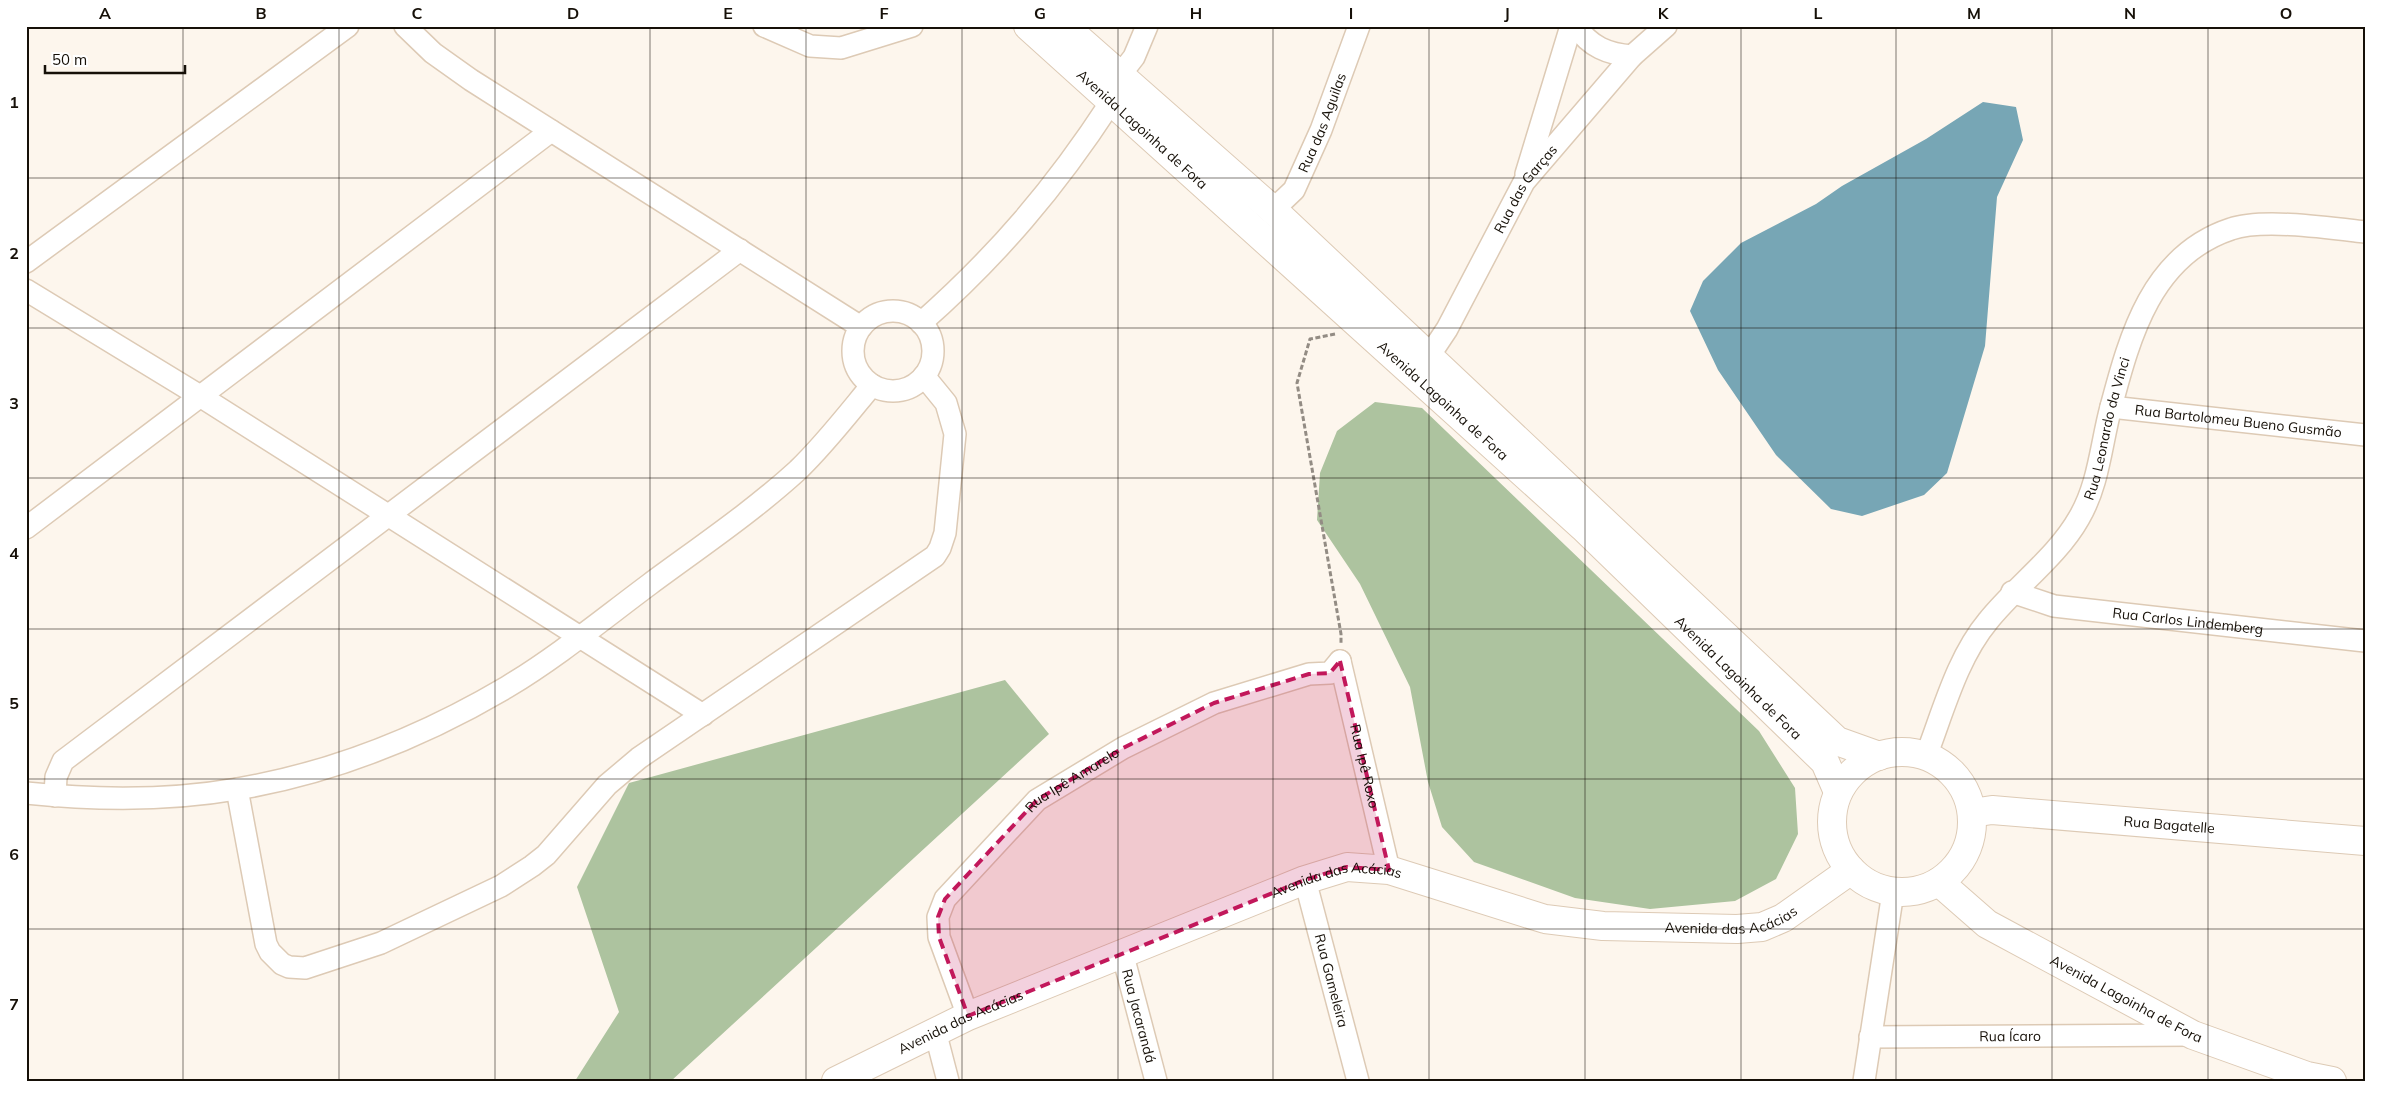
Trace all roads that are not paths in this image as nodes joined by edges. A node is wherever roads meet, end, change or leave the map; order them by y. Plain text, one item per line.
1 (348, 26) edge
2 (405, 26) edge
3 (764, 26) edge
4 (912, 26) edge
5 (1028, 26) edge
6 (1064, 26) edge
7 (1147, 26) edge
8 (1358, 26) edge
9 (1571, 26) edge
10 (1576, 26) edge
11 (1666, 26) edge
12 (1632, 56) junction
13 (1120, 75) junction
14 (1111, 102) junction
15 (551, 131) junction
16 (1524, 182) junction
17 (1273, 210) junction
18 (2365, 232) edge
19 (740, 250) junction
20 (26, 262) edge
21 (26, 290) edge
22 (921, 323) junction
23 (861, 327) junction
24 (1421, 364) junction
25 (924, 376) junction
26 (872, 385) junction
27 (200, 396) junction
28 (2111, 407) junction
29 (2365, 435) edge
30 (388, 516) junction
31 (26, 528) edge
32 (2012, 592) junction
33 (580, 636) junction
34 (2365, 641) edge
35 (1340, 661) joint
36 (703, 715) junction
37 (1879, 756) junction
38 (1926, 756) junction
39 (237, 789) junction
40 (1838, 792) junction
41 (26, 793) edge
42 (55, 796) junction
43 (1972, 813) junction
44 (2365, 841) edge
45 (1389, 870) junction
46 (1851, 870) junction
47 (1305, 880) junction
48 (1939, 882) junction
49 (1893, 892) junction
50 (1122, 952) junction
51 (968, 1016) junction
52 (934, 1031) junction
53 (2193, 1035) junction
54 (1870, 1037) junction
55 (836, 1081) edge
56 (948, 1081) edge
57 (1156, 1081) edge
58 (1358, 1081) edge
59 (1864, 1081) edge
60 (2332, 1081) edge

1 - 20 street
2 - 15 street
3 - 4 street
5 - 14 main road, Avenida Lagoinha de Fora
6 - 13 main road, Avenida Lagoinha de Fora
7 - 13 street
8 - 17 street, Rua das Aguilas
9 - 16 street
10 - 12 street
11 - 12 street, Rua das Garças
12 - 16 street, Rua das Garças
13 - 17 main road, Avenida Lagoinha de Fora
14 - 22 street
14 - 24 main road, Avenida Lagoinha de Fora
15 - 19 street
15 - 27 street
16 - 24 street, Rua das Garças
17 - 24 main road, Avenida Lagoinha de Fora
18 - 28 street, Rua Leonardo da Vinci
19 - 23 street
19 - 30 street
21 - 27 street
22 - 23 street
22 - 25 street
23 - 26 street
24 - 37 main road, Avenida Lagoinha de Fora
24 - 40 main road, Avenida Lagoinha de Fora
25 - 26 street
25 - 36 street
26 - 33 street
27 - 30 street
27 - 31 street
28 - 29 street, Rua Bartolomeu Bueno Gusmão
28 - 32 street, Rua Leonardo da Vinci
30 - 33 street
30 - 42 street
32 - 34 street, Rua Carlos Lindemberg
32 - 38 street, Rua Leonardo da Vinci
33 - 36 street
33 - 39 street
35 - 45 street, Rua Ipê Roxo
35 - 51 street, Rua Ipê Amarelo
36 - 39 street
37 - 38 main road
37 - 40 main road
38 - 43 main road
39 - 42 street
40 - 46 main road
41 - 42 street
43 - 44 main road, Rua Bagatelle
43 - 48 main road
45 - 46 main road, Avenida das Acácias
45 - 47 main road, Avenida das Acácias
46 - 49 main road
47 - 50 main road, Avenida das Acácias
47 - 58 street, Rua Gameleira
48 - 49 main road
48 - 53 main road, Avenida Lagoinha de Fora
49 - 54 street
50 - 51 main road, Avenida das Acácias
50 - 57 street, Rua Jacarandá
51 - 52 main road, Avenida das Acácias
52 - 55 main road, Avenida das Acácias
52 - 56 street
53 - 54 street, Rua Ícaro
53 - 60 main road, Avenida Lagoinha de Fora
54 - 59 street

